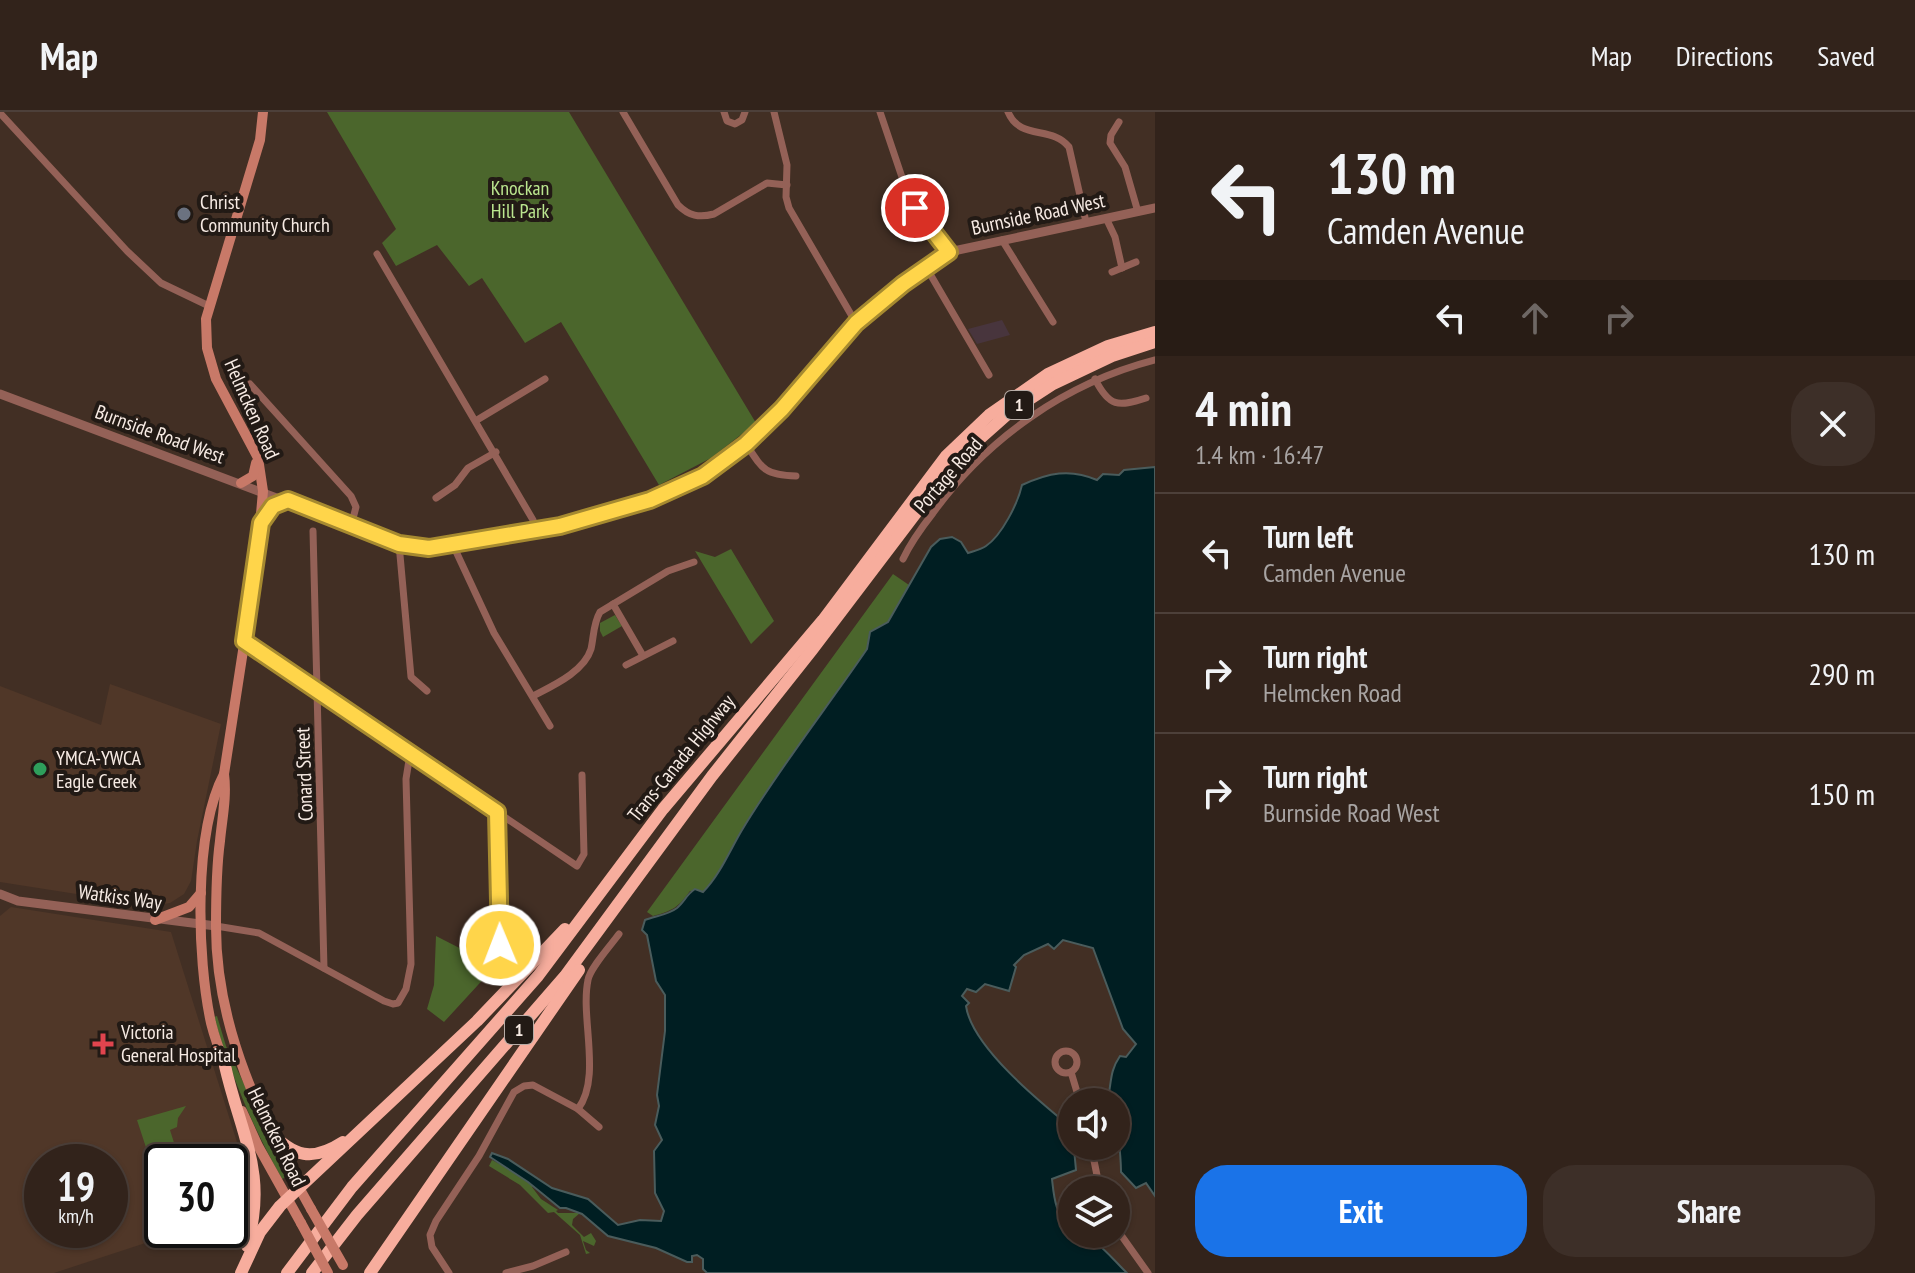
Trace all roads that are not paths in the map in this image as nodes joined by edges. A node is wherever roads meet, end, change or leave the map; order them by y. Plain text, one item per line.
1 (263, 112) edge
2 (623, 112) edge
3 (724, 112) edge
4 (745, 112) edge
5 (774, 112) edge
6 (880, 112) edge
7 (1008, 112) edge
8 (0, 113) edge
9 (1119, 122) dead end
10 (787, 185) junction
11 (1155, 208) edge
12 (1138, 212) junction
13 (1106, 218) junction
14 (1086, 222) junction
15 (1002, 240) junction
16 (949, 252) junction
17 (377, 254) dead end
18 (1136, 262) dead end
19 (926, 267) junction
20 (1122, 268) junction
21 (1112, 272) dead end
22 (209, 306) junction
23 (1053, 322) dead end
24 (856, 323) junction
25 (1155, 332) edge
26 (1155, 342) edge
27 (1155, 360) edge
28 (989, 375) dead end
29 (545, 379) dead end
30 (1095, 379) junction
31 (250, 384) dead end
32 (0, 394) edge
33 (1146, 398) dead end
34 (477, 420) junction
35 (746, 444) junction
36 (496, 452) junction
37 (258, 458) junction
38 (796, 476) dead end
39 (241, 483) junction
40 (263, 491) junction
41 (436, 498) dead end
42 (288, 500) junction
43 (261, 523) junction
44 (351, 526) junction
45 (313, 531) dead end
46 (535, 531) junction
47 (399, 544) junction
48 (453, 545) junction
49 (903, 559) dead end
50 (694, 562) dead end
51 (613, 604) junction
52 (244, 641) junction
53 (673, 641) dead end
54 (642, 654) junction
55 (626, 665) dead end
56 (318, 690) junction
57 (427, 691) dead end
58 (533, 696) junction
59 (550, 726) dead end
60 (410, 754) junction
61 (224, 774) junction
62 (582, 775) dead end
63 (712, 776) junction
64 (663, 809) junction
65 (497, 812) junction
66 (202, 891) junction
67 (0, 894) edge
68 (18, 901) junction
69 (0, 903) edge
70 (155, 920) junction
71 (202, 925) junction
72 (216, 926) junction
73 (619, 934) dead end
74 (500, 945) dead end
75 (324, 968) junction
76 (225, 1066) junction
77 (1071, 1072) dead end
78 (1076, 1088) edge
79 (578, 1109) junction
80 (376, 1115) junction
81 (599, 1127) dead end
82 (269, 1131) junction
83 (300, 1189) junction
84 (286, 1199) junction
85 (394, 1240) junction
86 (1130, 1248) edge
87 (566, 1252) dead end
88 (345, 1269) edge
89 (533, 1270) edge
90 (240, 1273) edge
91 (287, 1273) edge
92 (312, 1273) edge
93 (328, 1273) edge
94 (370, 1273) edge
95 (383, 1273) edge
96 (449, 1273) edge
97 (506, 1273) edge
98 (1148, 1273) edge

1 - 22 main road, Helmcken Road
2 - 10 street
3 - 4 street
5 - 10 street
6 - 16 street
7 - 14 street
8 - 22 street
9 - 12 street
10 - 24 street
11 - 12 street, Burnside Road West
12 - 13 street, Burnside Road West
13 - 14 street, Burnside Road West
13 - 20 street
14 - 15 street, Burnside Road West
15 - 16 street, Burnside Road West
15 - 23 street
16 - 19 street, Burnside Road West
17 - 34 street
18 - 20 street
19 - 24 street, Burnside Road West
19 - 28 street
20 - 21 street
22 - 37 main road, Helmcken Road
24 - 35 street, Burnside Road West
25 - 64 highway, Trans-Canada Highway / 1
26 - 63 highway, Trans-Canada Highway / 1
27 - 30 street, Portage Road
29 - 34 street
30 - 33 street
30 - 49 street, Portage Road
31 - 44 street
32 - 39 street, Burnside Road West
34 - 36 street
35 - 38 street
35 - 46 street, Burnside Road West
36 - 41 street
36 - 46 street
37 - 39 main road
37 - 40 main road, Helmcken Road
39 - 40 street, Burnside Road West
40 - 42 street, Burnside Road West
40 - 43 main road, Helmcken Road
42 - 43 main road
42 - 44 street, Burnside Road West
43 - 52 main road, Helmcken Road
44 - 47 street, Burnside Road West
45 - 56 street, Conard Street
46 - 48 street, Burnside Road West
47 - 48 street, Burnside Road West
47 - 57 street
48 - 58 street
50 - 51 street
51 - 54 street
51 - 58 street
52 - 56 street
52 - 61 main road, Helmcken Road
53 - 54 street
54 - 55 street
56 - 60 street
56 - 75 street, Conard Street
58 - 59 street
60 - 65 street
60 - 75 street
61 - 66 main road, Helmcken Road
61 - 72 main road, Helmcken Road
62 - 65 street
63 - 85 highway
63 - 92 highway, Trans-Canada Highway / 1
64 - 80 highway
64 - 91 highway, Trans-Canada Highway / 1
65 - 74 street
66 - 70 main road
66 - 71 main road, Helmcken Road
67 - 68 street, Watkiss Way
68 - 69 street, Watkiss Way
68 - 70 street, Watkiss Way
70 - 71 street, Watkiss Way
71 - 72 street, Watkiss Way
71 - 76 main road, Helmcken Road
72 - 75 street
72 - 82 main road, Helmcken Road
73 - 79 street
76 - 84 main road, Helmcken Road
76 - 90 highway
77 - 78 street
79 - 81 street
79 - 96 street
80 - 82 highway
80 - 83 highway
82 - 83 main road, Helmcken Road
83 - 84 highway
83 - 88 main road, Helmcken Road, bridge
84 - 90 highway
84 - 93 main road, Helmcken Road, bridge
85 - 94 highway
85 - 95 highway
86 - 98 street
87 - 89 street
89 - 97 street

